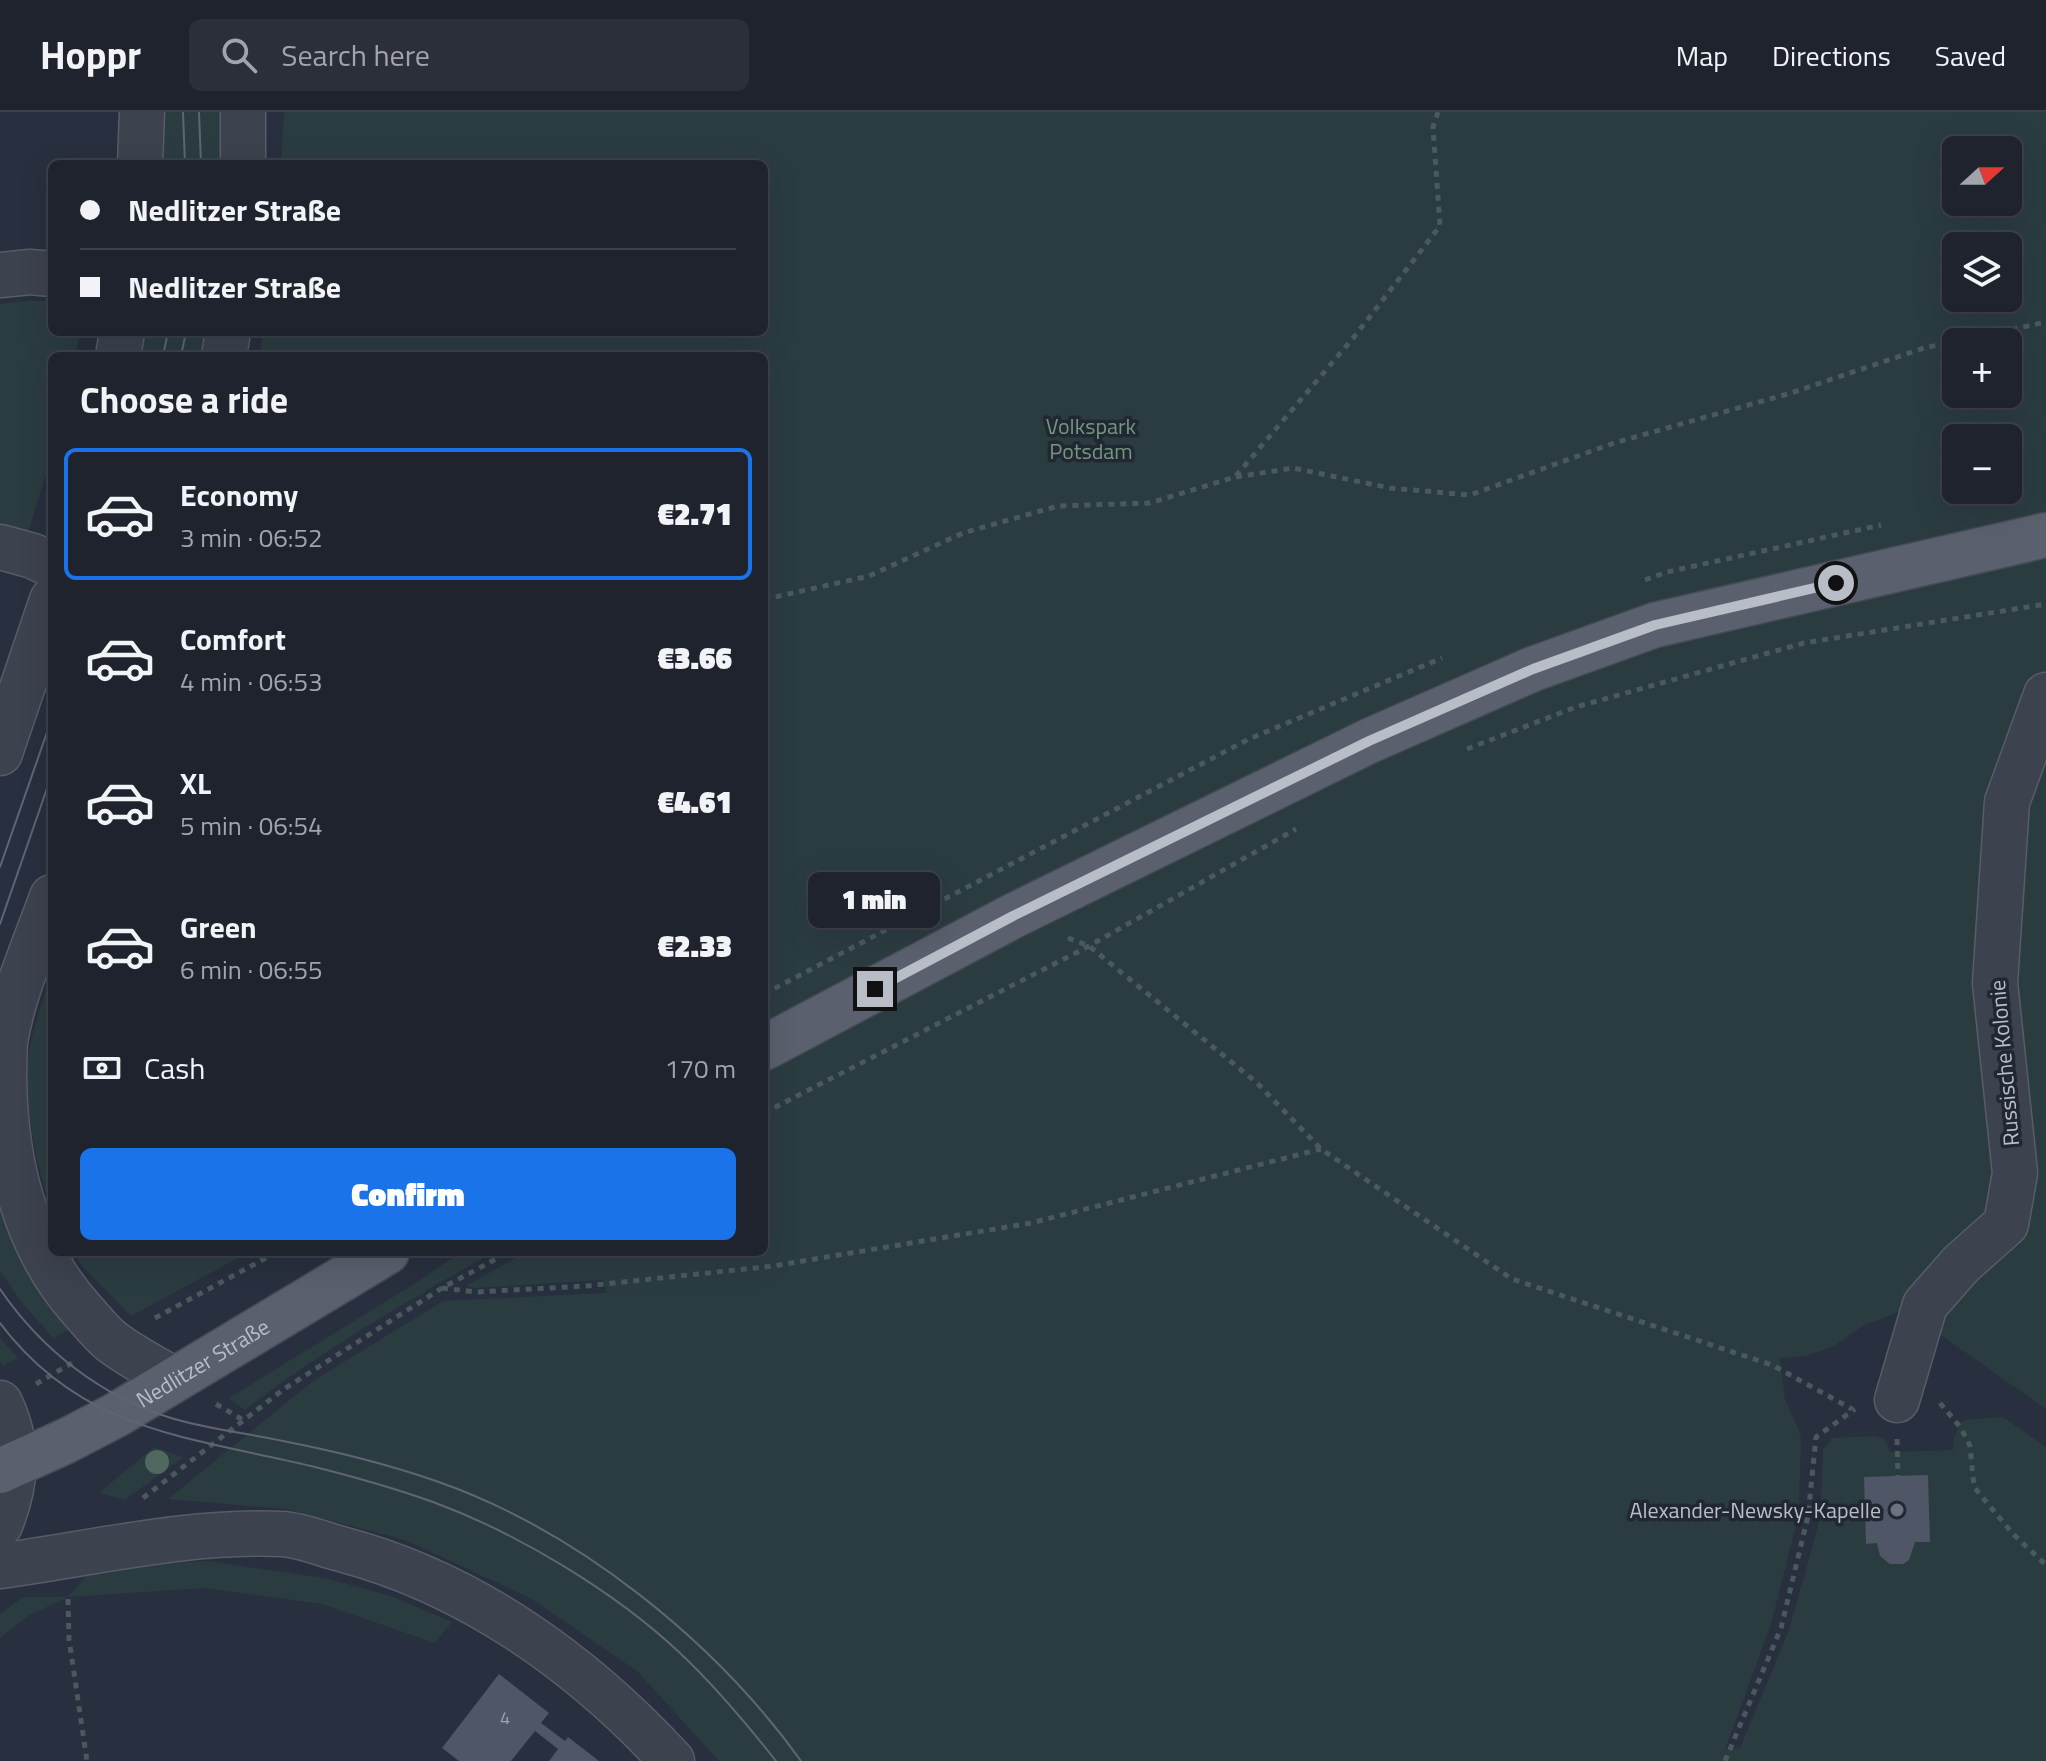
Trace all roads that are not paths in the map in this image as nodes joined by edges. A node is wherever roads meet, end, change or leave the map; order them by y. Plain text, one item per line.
1 (142, 112) edge
2 (243, 112) edge
3 (140, 160) edge
4 (243, 160) edge
5 (48, 274) edge
6 (0, 275) edge
7 (2046, 535) edge
8 (0, 547) edge
9 (48, 563) edge
10 (48, 612) edge
11 (2046, 695) edge
12 (0, 753) edge
13 (48, 908) edge
14 (768, 1046) edge
15 (380, 1256) edge
16 (174, 1380) junction
17 (1914, 1397) road end
18 (0, 1403) edge
19 (8, 1468) edge
20 (0, 1525) edge
21 (0, 1566) edge
22 (672, 1761) edge

1 - 3 street
2 - 4 street
5 - 6 street
7 - 14 main road
8 - 9 street
10 - 12 street
11 - 17 street, Russische Kolonie
13 - 16 street
15 - 16 main road, Nedlitzer Straße
16 - 19 main road, Nedlitzer Straße
18 - 19 street
19 - 20 street
21 - 22 street

